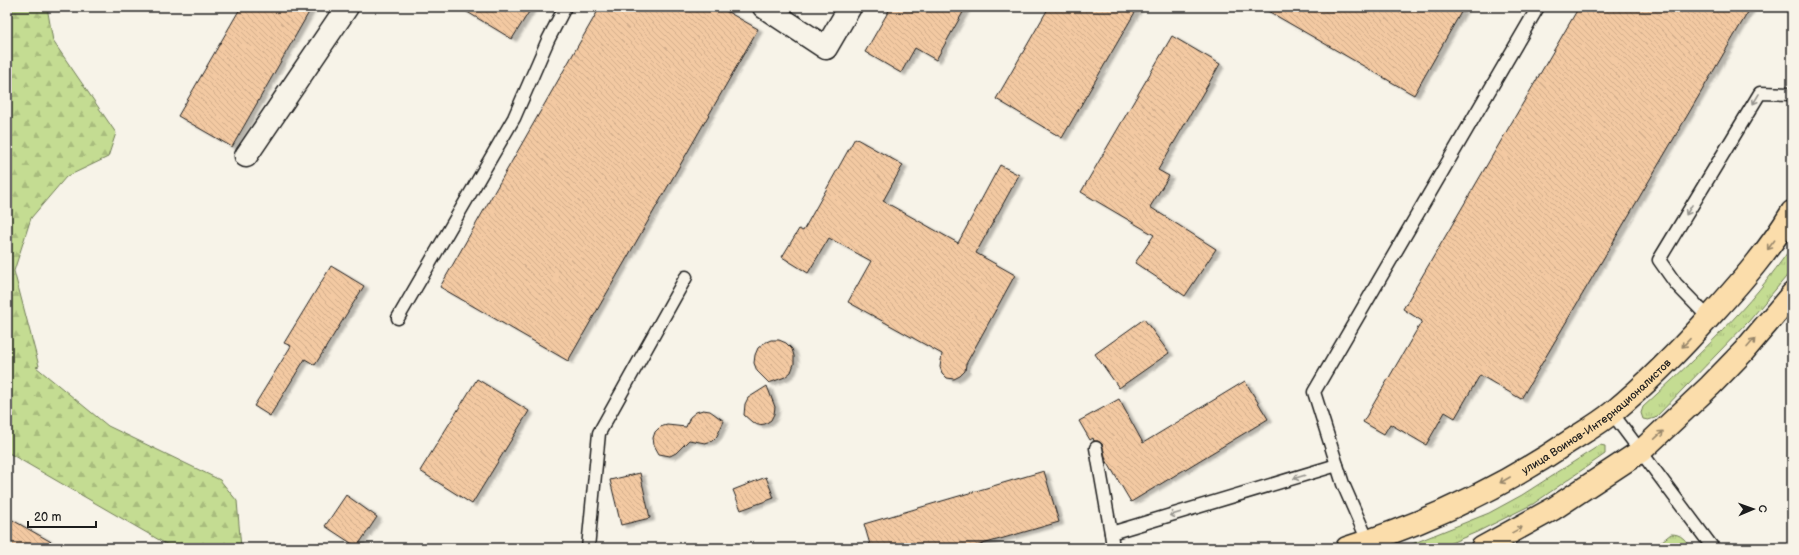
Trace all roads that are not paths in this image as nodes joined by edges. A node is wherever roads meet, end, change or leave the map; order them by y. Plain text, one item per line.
1 (347, 7) edge
2 (565, 7) edge
3 (764, 7) edge
4 (850, 7) edge
5 (1538, 7) edge
6 (1792, 94) edge
7 (246, 156) dead end
8 (1792, 212) edge
9 (686, 277) dead end
10 (1792, 294) edge
11 (398, 318) dead end
12 (1708, 318) junction
13 (1612, 413) junction
14 (1096, 448) dead end
15 (1641, 451) junction
16 (1337, 466) junction
17 (1111, 533) junction
18 (1368, 541) junction
19 (588, 548) edge
20 (1112, 548) edge
21 (1346, 548) edge
22 (1482, 548) edge
23 (1713, 548) edge

1 - 7 street
2 - 11 lane
3 - 4 street
5 - 16 lane
6 -> 12 lane
8 -> 12 main road, улица Воинов-Интернационалистов
9 - 19 lane
15 -> 10 main road
12 -> 13 main road, улица Воинов-Интернационалистов
13 - 15 lane
13 -> 18 main road, улица Воинов-Интернационалистов
14 - 17 lane
22 -> 15 main road
15 - 23 lane
16 -> 17 lane
16 - 18 lane
17 - 20 lane
18 - 21 main road, улица Воинов-Интернационалистов

